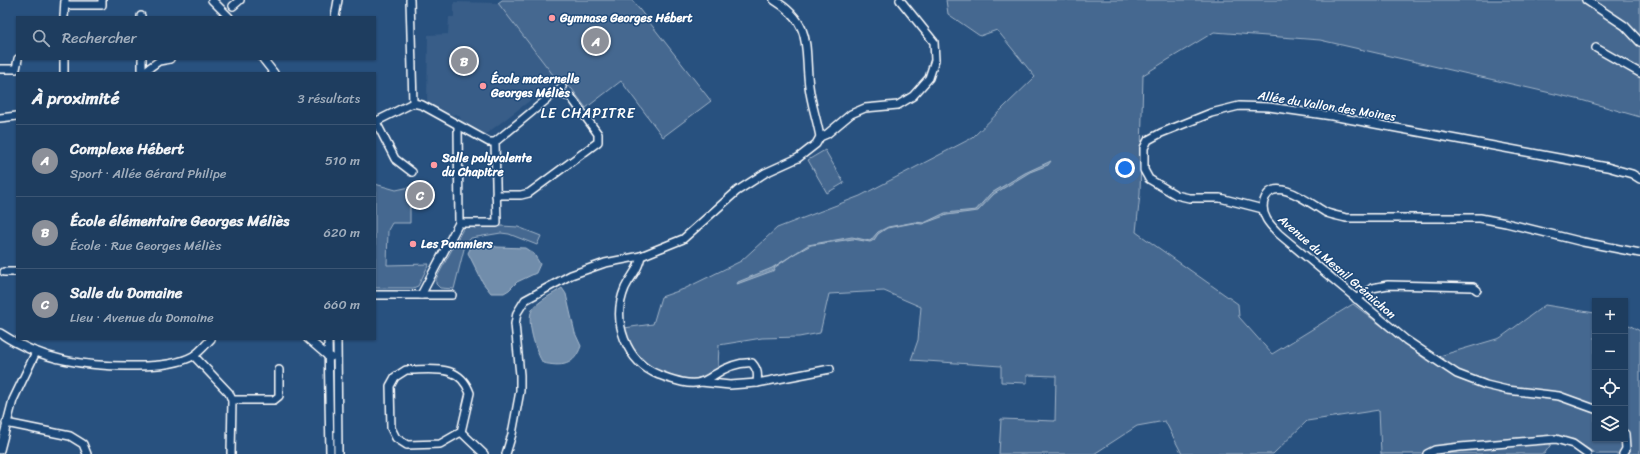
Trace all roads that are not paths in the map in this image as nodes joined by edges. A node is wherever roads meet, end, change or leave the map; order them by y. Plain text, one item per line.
1 (102, 0) edge
2 (212, 0) edge
3 (240, 0) edge
4 (338, 0) edge
5 (410, 0) edge
6 (774, 0) edge
7 (900, 0) edge
8 (1586, 0) edge
9 (65, 2) edge
10 (233, 6) dead end
11 (64, 16) edge
12 (228, 16) edge
13 (335, 16) edge
14 (1640, 42) edge
15 (1596, 48) dead end
16 (18, 60) edge
17 (64, 60) edge
18 (142, 60) edge
19 (164, 60) edge
20 (264, 60) edge
21 (0, 69) edge
22 (64, 72) edge
23 (142, 72) edge
24 (143, 72) edge
25 (273, 72) edge
26 (1640, 74) edge
27 (562, 87) dead end
28 (556, 92) junction
29 (413, 103) junction
30 (16, 116) edge
31 (0, 118) edge
32 (376, 122) edge
33 (458, 126) junction
34 (820, 137) junction
35 (495, 142) junction
36 (412, 172) dead end
37 (1640, 179) edge
38 (496, 195) junction
39 (1263, 208) junction
40 (459, 223) junction
41 (1640, 253) edge
42 (641, 256) junction
43 (4, 272) dead end
44 (16, 272) edge
45 (1477, 290) dead end
46 (421, 295) junction
47 (452, 295) dead end
48 (376, 296) edge
49 (1356, 299) junction
50 (0, 333) edge
51 (210, 340) edge
52 (309, 340) edge
53 (328, 340) edge
54 (337, 340) edge
55 (36, 352) junction
56 (194, 356) junction
57 (329, 357) junction
58 (337, 357) junction
59 (830, 369) dead end
60 (279, 370) dead end
61 (701, 382) junction
62 (757, 383) junction
63 (232, 400) junction
64 (1592, 408) edge
65 (6, 423) junction
66 (461, 432) junction
67 (1626, 442) edge
68 (0, 450) edge
69 (87, 454) edge
70 (231, 454) edge
71 (330, 454) edge
72 (338, 454) edge
73 (484, 454) edge
74 (506, 454) edge
75 (1427, 454) edge
76 (1587, 454) edge
77 (1623, 454) edge

1 - 9 street
2 - 12 street
3 - 10 street
4 - 13 street
5 - 29 street
6 - 34 street
7 - 34 street
8 - 14 street
9 - 11 street
15 - 26 street
16 - 21 street
17 - 22 street
18 - 23 street
19 - 24 street
20 - 25 street
27 - 28 street
28 - 35 street
28 - 38 street
29 - 32 street
29 - 33 street
30 - 31 street
32 - 36 street
33 - 35 street
33 - 40 street
34 - 42 street
35 - 38 street
37 - 39 street, Allée du Vallon des Moines
38 - 40 street
39 - 41 street
39 - 49 street, Avenue du Mesnil Grémichon
40 - 46 street
42 - 61 street
42 - 74 street
43 - 44 street
45 - 49 street
46 - 47 street
46 - 48 street
49 - 64 street, Avenue du Mesnil Grémichon
50 - 55 street
51 - 56 street
52 - 57 street
53 - 57 street
54 - 58 street
55 - 56 street
55 - 65 street
56 - 63 street
57 - 58 street
57 - 71 street
58 - 72 street
59 - 62 street
60 - 63 street
61 - 62 street
61 - 62 street
63 - 70 street
65 - 68 street
65 - 69 street
66 - 66 street
66 - 73 street
67 - 77 street
75 - 76 street

